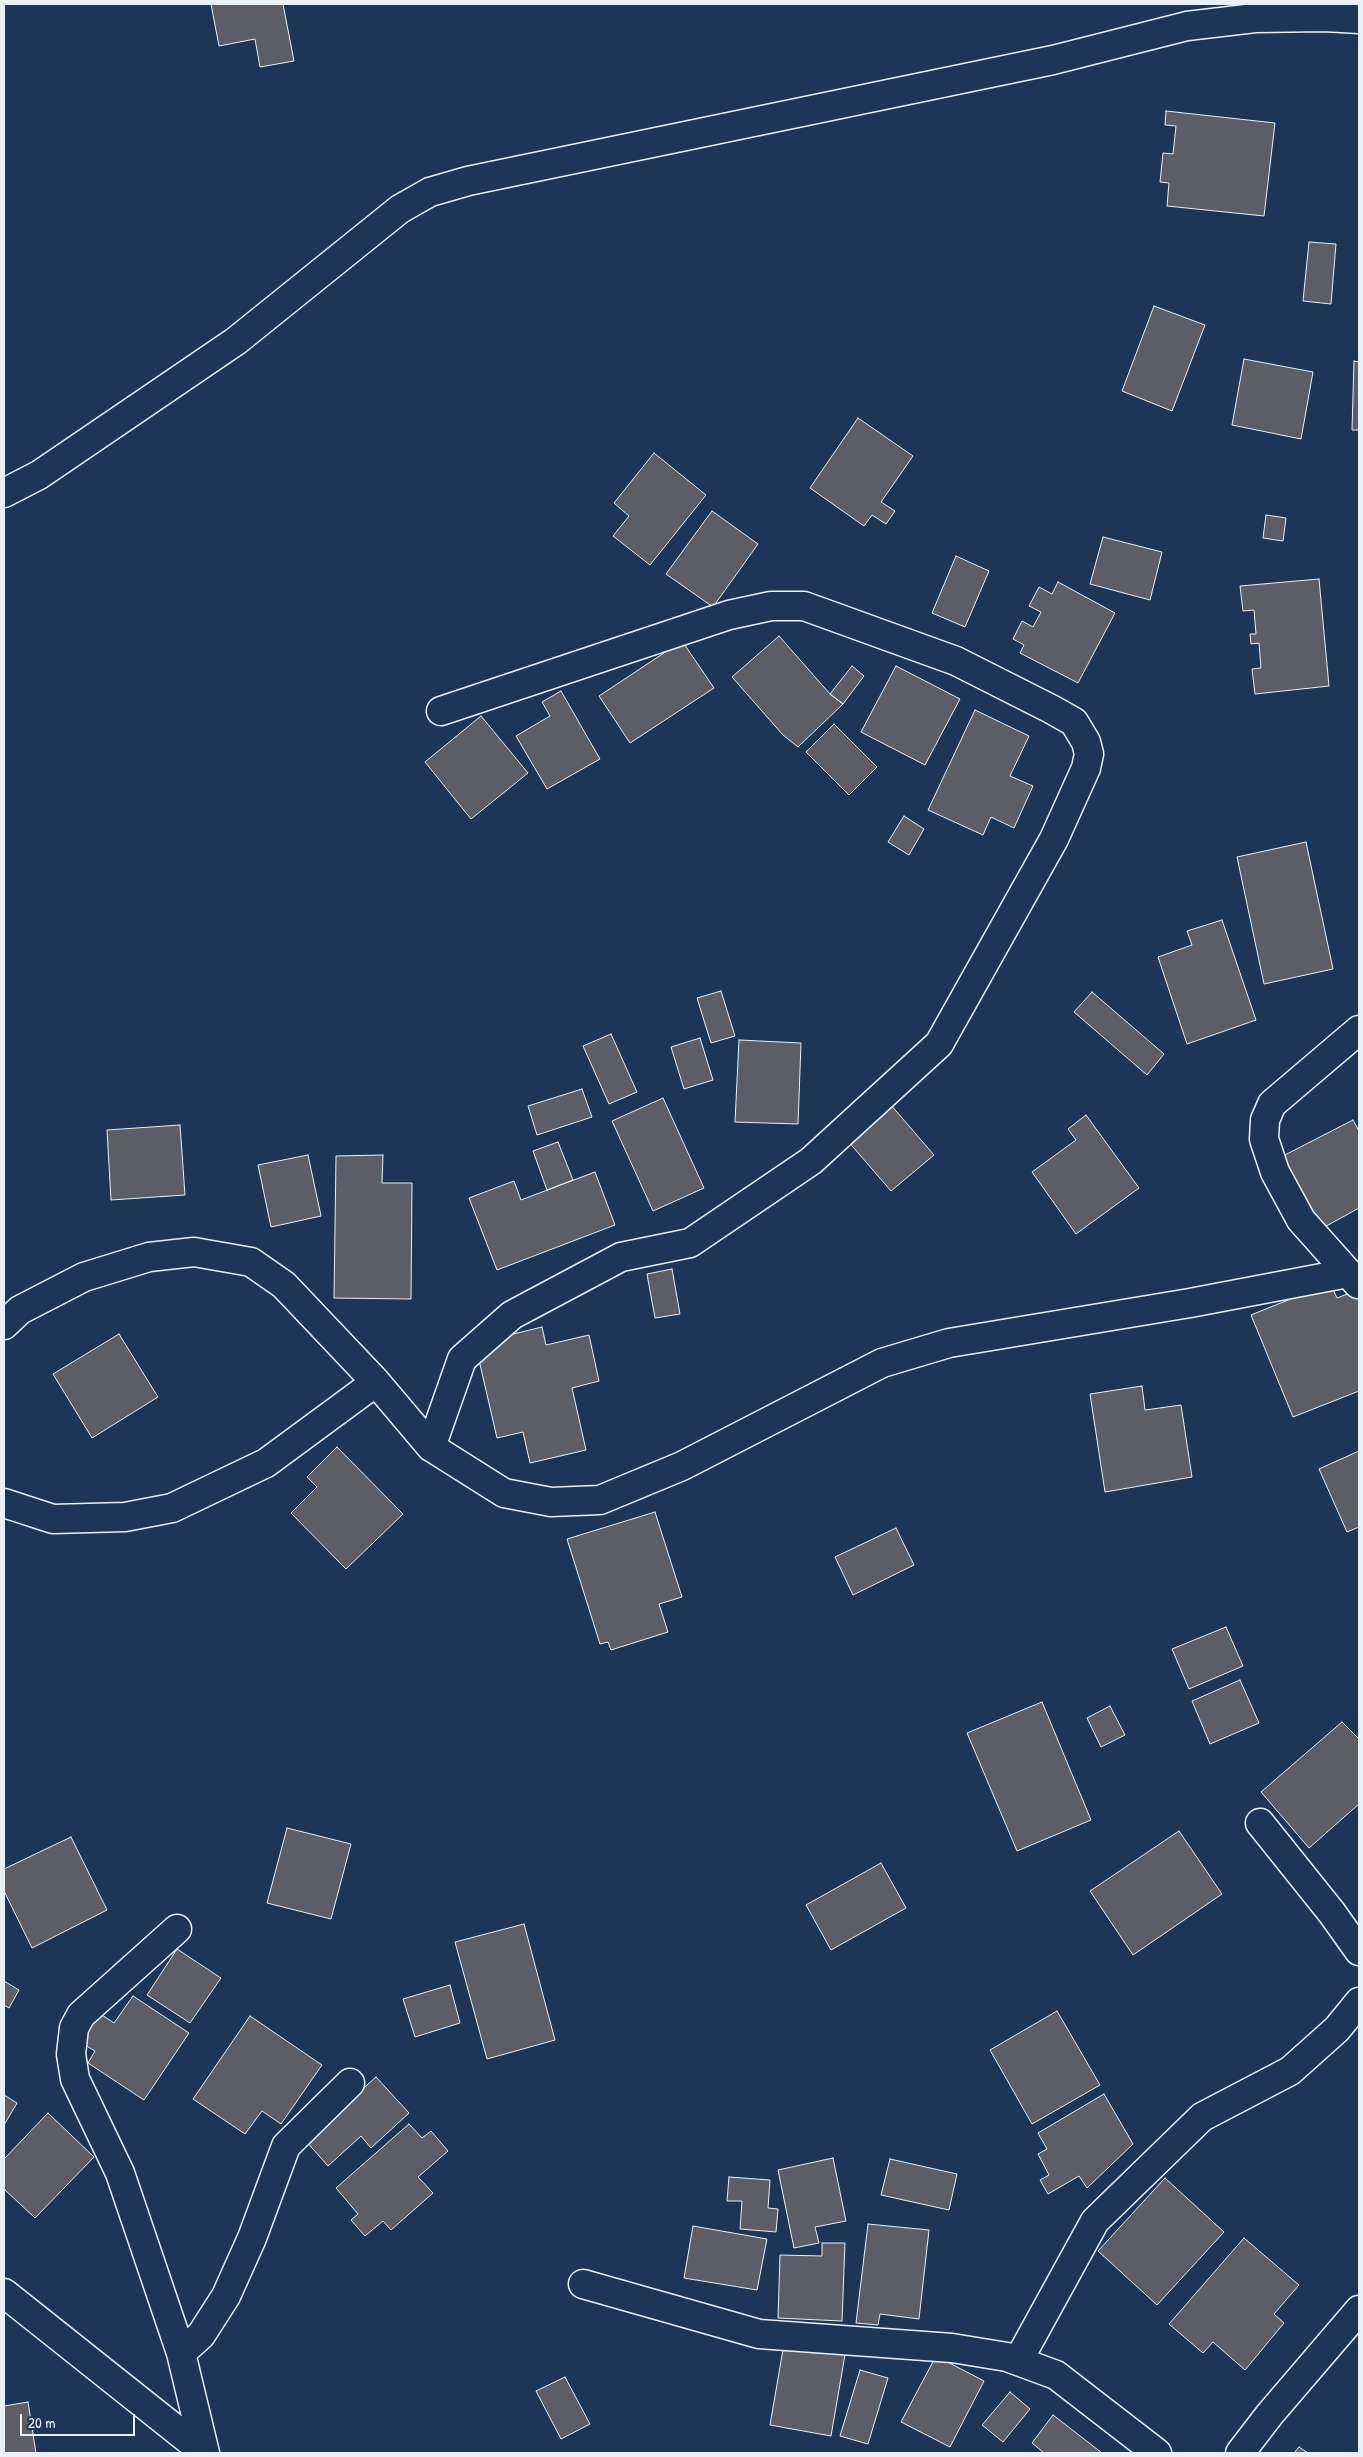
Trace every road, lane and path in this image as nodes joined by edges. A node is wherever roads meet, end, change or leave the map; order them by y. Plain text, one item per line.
1 (1359, 19) edge
2 (4, 492) edge
3 (441, 711) dead end
4 (1359, 1030) edge
5 (1353, 1279) edge
6 (4, 1325) edge
7 (376, 1382) junction
8 (430, 1447) junction
9 (4, 1503) edge
10 (1260, 1824) dead end
11 (178, 1929) dead end
12 (1359, 1951) edge
13 (1359, 2002) edge
14 (350, 2083) dead end
15 (583, 2284) dead end
16 (4, 2292) edge
17 (1359, 2310) edge
18 (181, 2353) junction
19 (1018, 2361) junction
20 (205, 2452) edge
21 (1157, 2453) edge
22 (1240, 2453) edge

1 - 2 street
3 - 8 street
4 - 5 street
5 - 8 street
6 - 7 street
7 - 8 street
7 - 9 street
10 - 12 street
11 - 18 street
13 - 19 street
14 - 18 street
15 - 19 street
16 - 20 street
17 - 22 street
18 - 20 street
19 - 21 street

